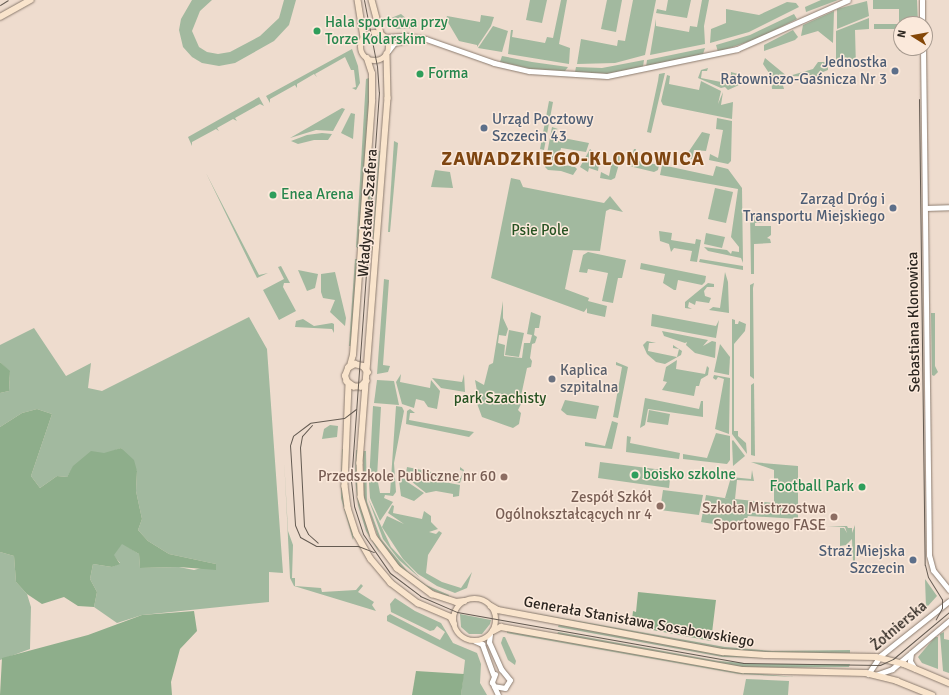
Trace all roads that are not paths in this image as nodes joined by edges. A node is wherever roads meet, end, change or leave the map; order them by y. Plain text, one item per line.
1 (24, 0) edge
2 (31, 0) edge
3 (358, 0) edge
4 (372, 0) edge
5 (848, 0) edge
6 (922, 0) edge
7 (0, 14) edge
8 (922, 16) edge
9 (0, 18) edge
10 (383, 35) junction
11 (364, 38) junction
12 (419, 38) junction
13 (387, 53) junction
14 (923, 56) edge
15 (368, 59) junction
16 (949, 207) edge
17 (925, 208) junction
18 (350, 366) junction
19 (368, 374) junction
20 (367, 381) junction
21 (349, 385) junction
22 (949, 590) edge
23 (949, 600) edge
24 (464, 602) junction
25 (491, 606) junction
26 (949, 621) edge
27 (454, 623) junction
28 (492, 632) junction
29 (475, 641) junction
30 (913, 651) junction
31 (878, 658) junction
32 (899, 663) junction
33 (916, 669) junction
34 (503, 672) junction
35 (868, 674) junction
36 (493, 675) junction
37 (876, 675) junction
38 (949, 683) edge
39 (494, 686) junction
40 (505, 688) junction
41 (498, 695) edge
42 (504, 695) edge
43 (932, 695) edge

1 - 7 main road
2 - 9 main road
3 - 11 main road
4 - 10 main road
5 - 12 street
6 - 8 street
10 - 11 main road
10 - 12 street
10 - 13 main road
11 - 15 main road
12 - 13 street
13 - 15 main road
13 - 19 main road, Władysława Szafera
14 - 17 street, Sebastiana Klonowica
15 - 18 main road, Władysława Szafera
16 - 17 street
17 - 22 street, Sebastiana Klonowica
18 - 19 main road
18 - 21 main road
19 - 20 main road
20 - 21 main road
20 - 24 main road
21 - 27 main road
23 - 31 street, Żołnierska
24 - 25 main road
24 - 27 main road
25 - 28 main road
25 - 31 main road, Generała Stanisława Sosabowskiego
26 - 30 street, Żołnierska
27 - 29 main road
28 - 29 main road
28 - 34 street
28 - 35 main road, Generała Stanisława Sosabowskiego
29 - 36 street
30 - 32 street, Żołnierska
30 - 33 street, Żołnierska
31 - 32 main road, Generała Stanisława Sosabowskiego
31 - 35 street, Żołnierska
32 - 33 main road, Generała Stanisława Sosabowskiego
32 - 37 street, Żołnierska
33 - 38 main road, Generała Stanisława Sosabowskiego
34 - 36 street
34 - 40 street
35 - 37 main road, Generała Stanisława Sosabowskiego
36 - 39 street
37 - 43 main road, Generała Stanisława Sosabowskiego
39 - 40 street
39 - 41 street
40 - 42 street

